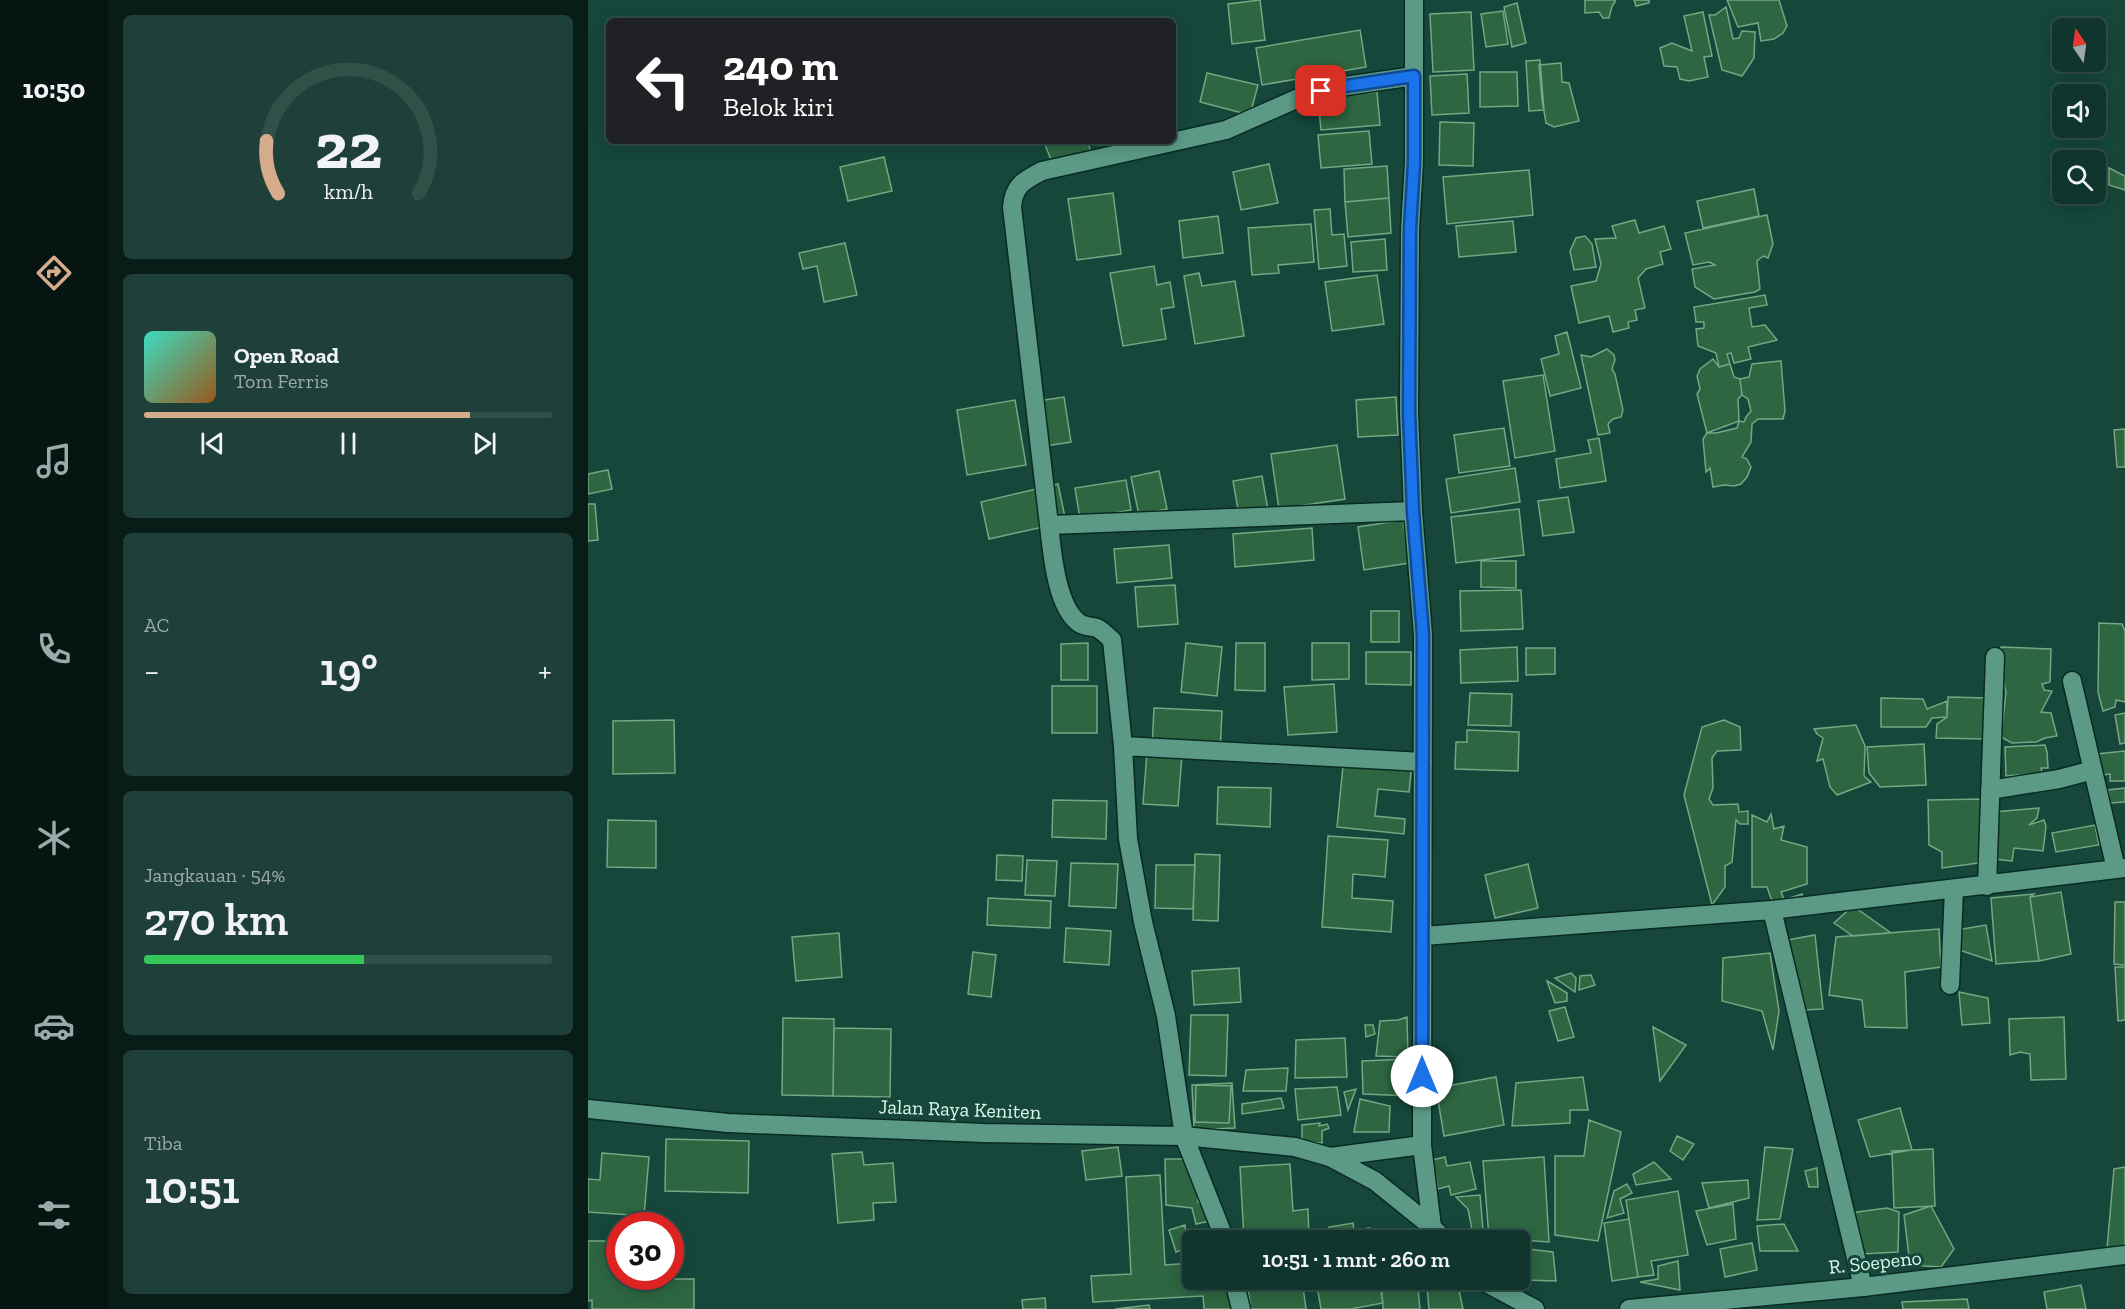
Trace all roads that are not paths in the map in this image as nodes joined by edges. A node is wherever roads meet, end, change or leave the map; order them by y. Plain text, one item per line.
1 (1414, 0) edge
2 (1414, 76) junction
3 (1176, 141) edge
4 (1163, 144) edge
5 (1413, 511) junction
6 (1049, 525) junction
7 (1995, 657) dead end
8 (2072, 681) dead end
9 (1123, 746) junction
10 (1423, 762) junction
11 (2093, 770) junction
12 (1990, 790) junction
13 (2120, 869) edge
14 (1987, 886) junction
15 (1954, 889) junction
16 (1772, 910) junction
17 (1423, 936) junction
18 (1950, 985) dead end
19 (588, 1109) edge
20 (1184, 1136) junction
21 (1422, 1145) junction
22 (1330, 1157) junction
23 (1221, 1230) edge
24 (1434, 1230) edge
25 (1438, 1230) edge
26 (2125, 1255) edge
27 (1863, 1287) junction
28 (1236, 1290) edge
29 (1497, 1290) edge
30 (1526, 1308) edge
31 (1241, 1309) edge
32 (1629, 1309) edge

1 - 2 street
2 - 3 street
2 - 5 street
4 - 6 street
5 - 6 street
5 - 10 street
6 - 9 street
7 - 12 street
8 - 11 street
9 - 10 street
9 - 20 street
10 - 17 street
11 - 12 street
11 - 13 street
12 - 14 street
13 - 14 street
14 - 15 street
15 - 16 street
15 - 18 street
16 - 17 street
16 - 27 street
17 - 21 street
19 - 20 street, Jalan Raya Keniten
20 - 22 street, Jalan Raya Keniten
20 - 23 street
21 - 22 street
21 - 25 street
22 - 24 street
26 - 27 street, R. Soepeno
27 - 32 street, R. Soepeno
28 - 31 street
29 - 30 street

